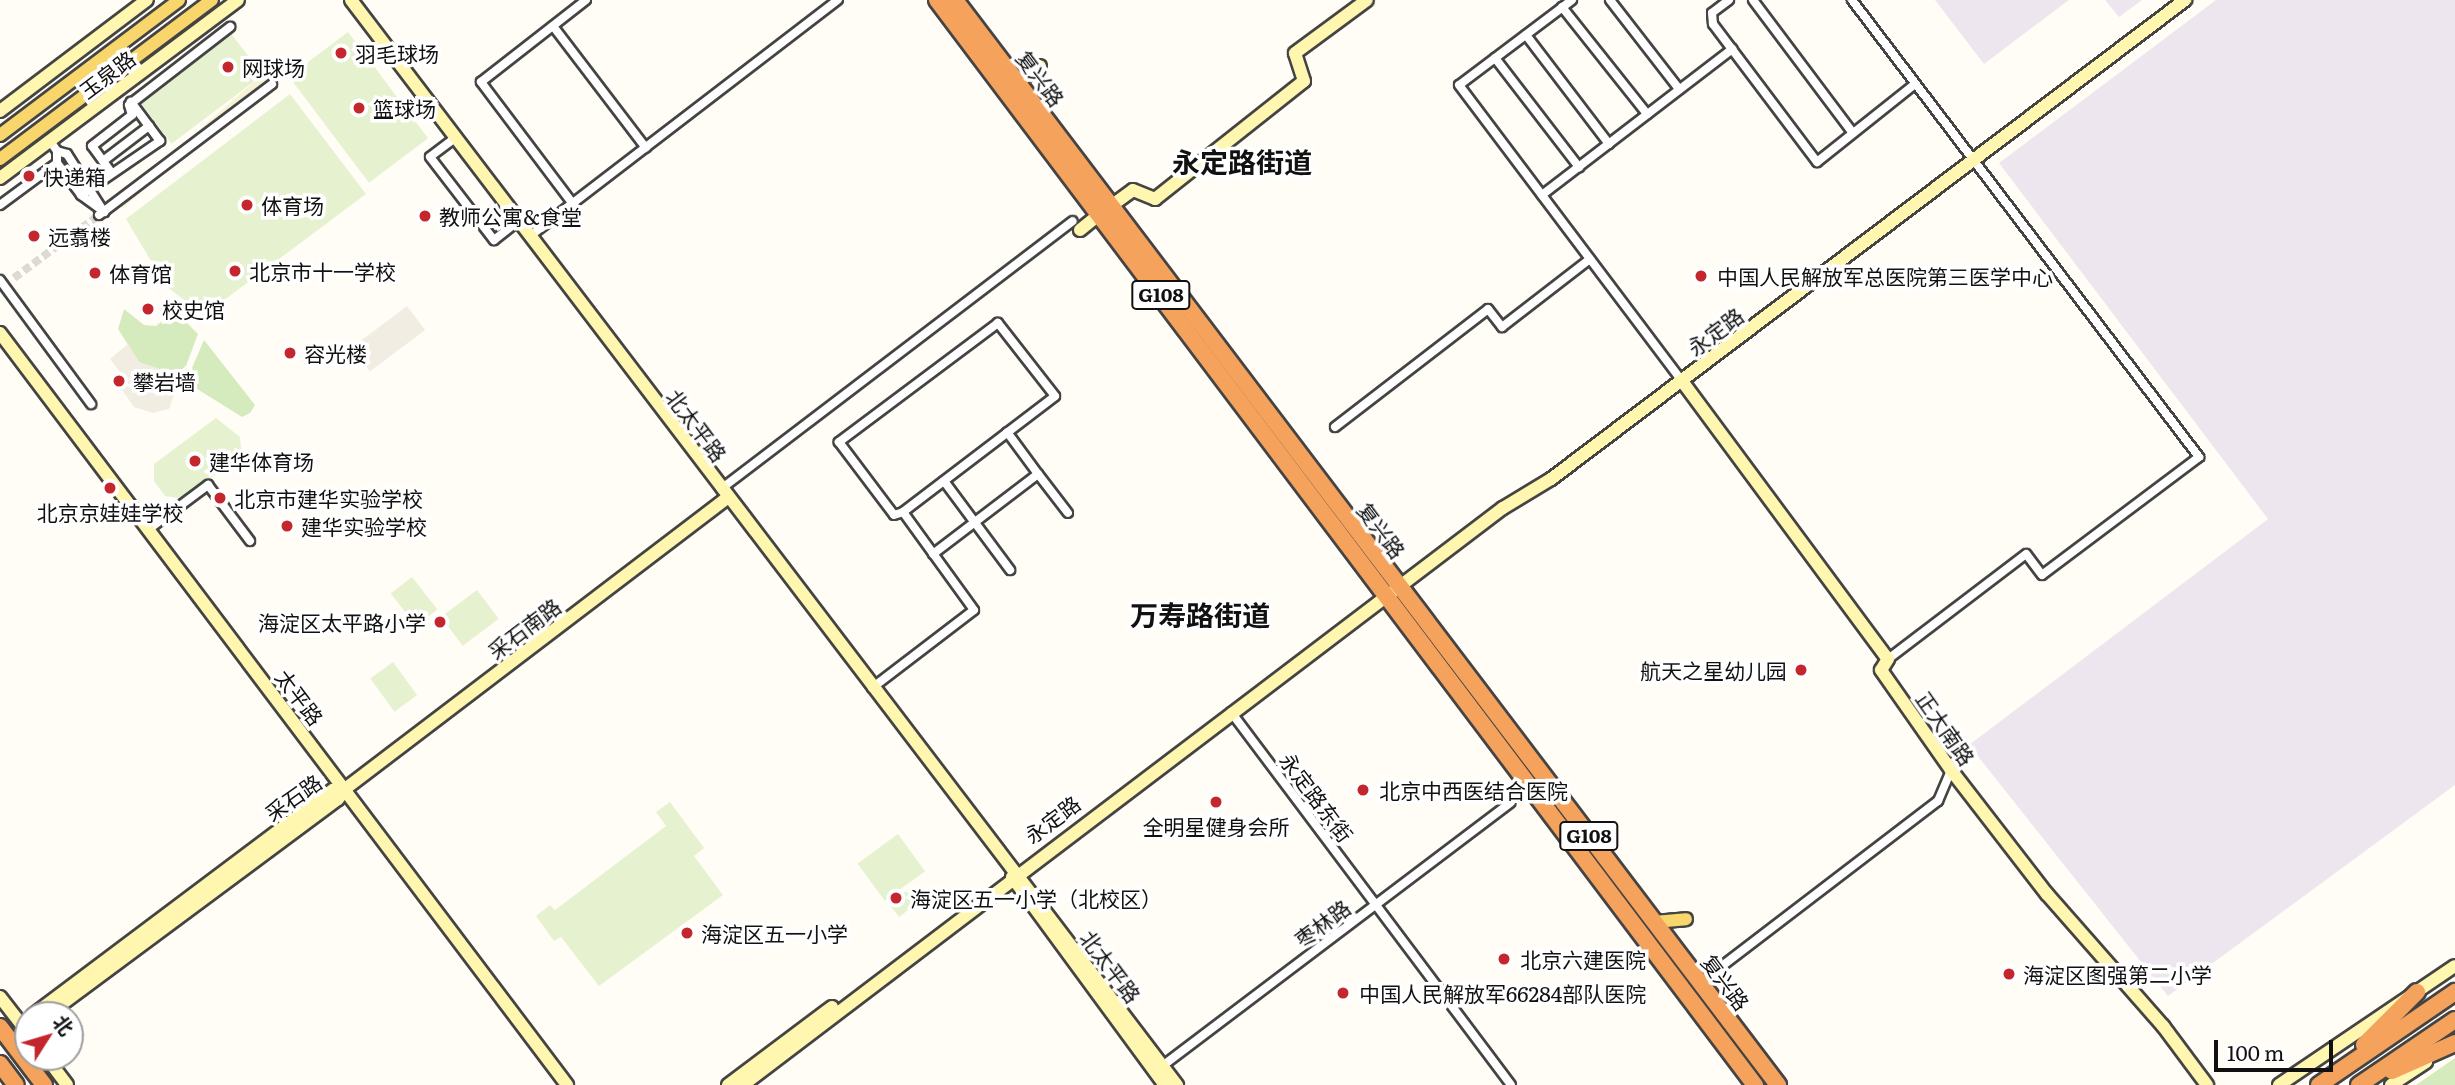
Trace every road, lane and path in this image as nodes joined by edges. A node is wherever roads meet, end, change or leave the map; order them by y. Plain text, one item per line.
1 (147, 0) edge
2 (179, 0) edge
3 (212, 0) edge
4 (238, 0) edge
5 (351, 0) edge
6 (586, 0) edge
7 (838, 0) edge
8 (937, 0) edge
9 (956, 0) edge
10 (1367, 0) edge
11 (1572, 0) edge
12 (1610, 0) edge
13 (1729, 0) edge
14 (1753, 0) edge
15 (1852, 0) edge
16 (2185, 0) edge
17 (1562, 7) junction
18 (203, 26) junction
19 (553, 26) junction
20 (230, 27) dead end
21 (168, 33) junction
22 (1526, 35) junction
23 (1732, 49) junction
24 (1495, 58) junction
25 (1040, 66) dead end
26 (106, 79) junction
27 (1018, 82) junction
28 (272, 84) dead end
29 (1915, 84) junction
30 (1679, 89) junction
31 (131, 102) junction
32 (0, 111) edge
33 (87, 113) junction
34 (1647, 114) junction
35 (149, 126) junction
36 (1853, 133) junction
37 (0, 135) edge
38 (455, 138) junction
39 (1609, 144) junction
40 (54, 146) junction
41 (646, 148) junction
42 (0, 159) edge
43 (1973, 159) junction
44 (103, 161) junction
45 (57, 163) junction
46 (1579, 167) junction
47 (111, 172) junction
48 (0, 178) edge
49 (92, 187) junction
50 (81, 195) junction
51 (1542, 195) junction
52 (573, 204) junction
53 (0, 205) edge
54 (1106, 210) junction
55 (102, 213) junction
56 (518, 221) junction
57 (1077, 225) joint
58 (530, 236) junction
59 (1590, 259) junction
60 (14, 278) tunnel mouth
61 (2, 283) edge
62 (0, 333) edge
63 (1682, 381) junction
64 (91, 404) dead end
65 (1335, 427) dead end
66 (1007, 432) junction
67 (1038, 474) junction
68 (944, 481) junction
69 (724, 494) junction
70 (903, 512) junction
71 (1068, 513) dead end
72 (975, 522) junction
73 (149, 529) junction
74 (250, 541) dead end
75 (933, 554) junction
76 (1010, 570) dead end
77 (1392, 592) junction
78 (1888, 659) junction
79 (872, 688) junction
80 (1231, 713) junction
81 (1951, 770) junction
82 (345, 789) junction
83 (1510, 803) dead end
84 (1015, 878) junction
85 (1376, 905) junction
86 (1686, 919) dead end
87 (1654, 922) junction
88 (1722, 966) dead end
89 (2455, 966) edge
90 (2417, 992) junction
91 (2455, 992) edge
92 (0, 997) edge
93 (52, 1001) edge
94 (66, 1001) edge
95 (14, 1013) edge
96 (2455, 1020) edge
97 (0, 1027) edge
98 (13, 1044) junction
99 (2455, 1044) edge
100 (1159, 1069) junction
101 (2339, 1070) junction
102 (44, 1085) edge
103 (52, 1085) edge
104 (567, 1085) edge
105 (728, 1085) edge
106 (743, 1085) edge
107 (1165, 1085) edge
108 (1177, 1085) edge
109 (1511, 1085) edge
110 (1755, 1085) edge
111 (1778, 1085) edge
112 (2207, 1085) edge
113 (2279, 1085) edge
114 (2319, 1085) edge
115 (2360, 1085) edge
116 (2391, 1085) edge

1 - 32 street, 玉泉路
2 - 37 main road, 玉泉路
3 - 21 main road, 玉泉路
4 - 18 street, 玉泉路
5 - 38 street, 北太平路
6 - 19 street
7 - 41 street
8 - 54 highway, 复兴路 / G108
9 - 27 highway, 复兴路 / G108
10 - 54 street
11 - 17 street
12 - 30 street
13 - 23 street
14 - 36 street
15 - 29 street
16 - 43 street, 永定路
17 - 22 street
17 - 34 street
18 - 21 street
18 - 33 street, 玉泉路
19 - 41 street
19 - 52 street
20 - 31 street
21 - 26 main road, 玉泉路
22 - 24 street
22 - 39 street
23 - 30 street
23 - 36 street
24 - 46 street
24 - 51 street
25 - 27 street
26 - 33 street
26 - 42 main road, 玉泉路
27 - 54 highway, 复兴路 / G108
28 - 55 street
29 - 36 street
29 - 43 street
30 - 34 street
31 - 35 street
31 - 44 street
33 - 40 street, 玉泉路
34 - 39 street
35 - 44 street
35 - 47 street
38 - 56 street, 北太平路
38 - 56 street
39 - 46 street
40 - 45 street
40 - 48 street, 玉泉路
40 - 49 street
41 - 52 street
43 - 63 street, 永定路
43 - 78 street
44 - 47 street
45 - 50 street
45 - 53 street
46 - 51 street
47 - 49 street
49 - 50 street
49 - 55 street
50 - 55 street
51 - 59 street
52 - 58 street
54 - 57 street
54 - 77 highway, 复兴路 / G108
56 - 58 street, 北太平路
57 - 69 street
58 - 69 street, 北太平路
59 - 63 street
59 - 65 street
60 - 61 street
61 - 64 street
62 - 73 street, 太平路
63 - 77 street, 永定路
63 - 78 street, 正大南路
66 - 67 street
66 - 68 street
66 - 70 street
67 - 71 street
67 - 72 street
68 - 70 street
68 - 72 street
69 - 79 street, 北太平路
69 - 82 street, 采石南路
70 - 75 street
72 - 75 street
72 - 76 street
73 - 74 street
73 - 82 street, 太平路
75 - 79 street
77 - 80 street, 永定路
77 - 87 highway, 复兴路 / G108
77 - 110 highway, 复兴路 / G108
78 - 81 street, 正大南路
79 - 84 street, 北太平路
80 - 84 street, 永定路
80 - 85 street, 永定路东街
81 - 88 street
81 - 112 street, 正大南路
82 - 93 street, 采石路
82 - 94 street, 采石路
82 - 104 street, 太平路
83 - 85 street, 枣林路
84 - 100 street, 北太平路
84 - 105 street, 永定路
84 - 106 street, 永定路
85 - 100 street, 枣林路
85 - 109 street, 永定路东街
86 - 87 main road
87 - 111 highway, 复兴路 / G108
89 - 90 street
90 - 101 highway
90 - 113 street
91 - 101 highway
92 - 95 street
96 - 115 highway
97 - 98 highway
98 - 102 highway
98 - 103 highway
99 - 115 highway
99 - 116 street
100 - 107 street, 北太平路
100 - 108 street, 北太平路
101 - 114 highway

